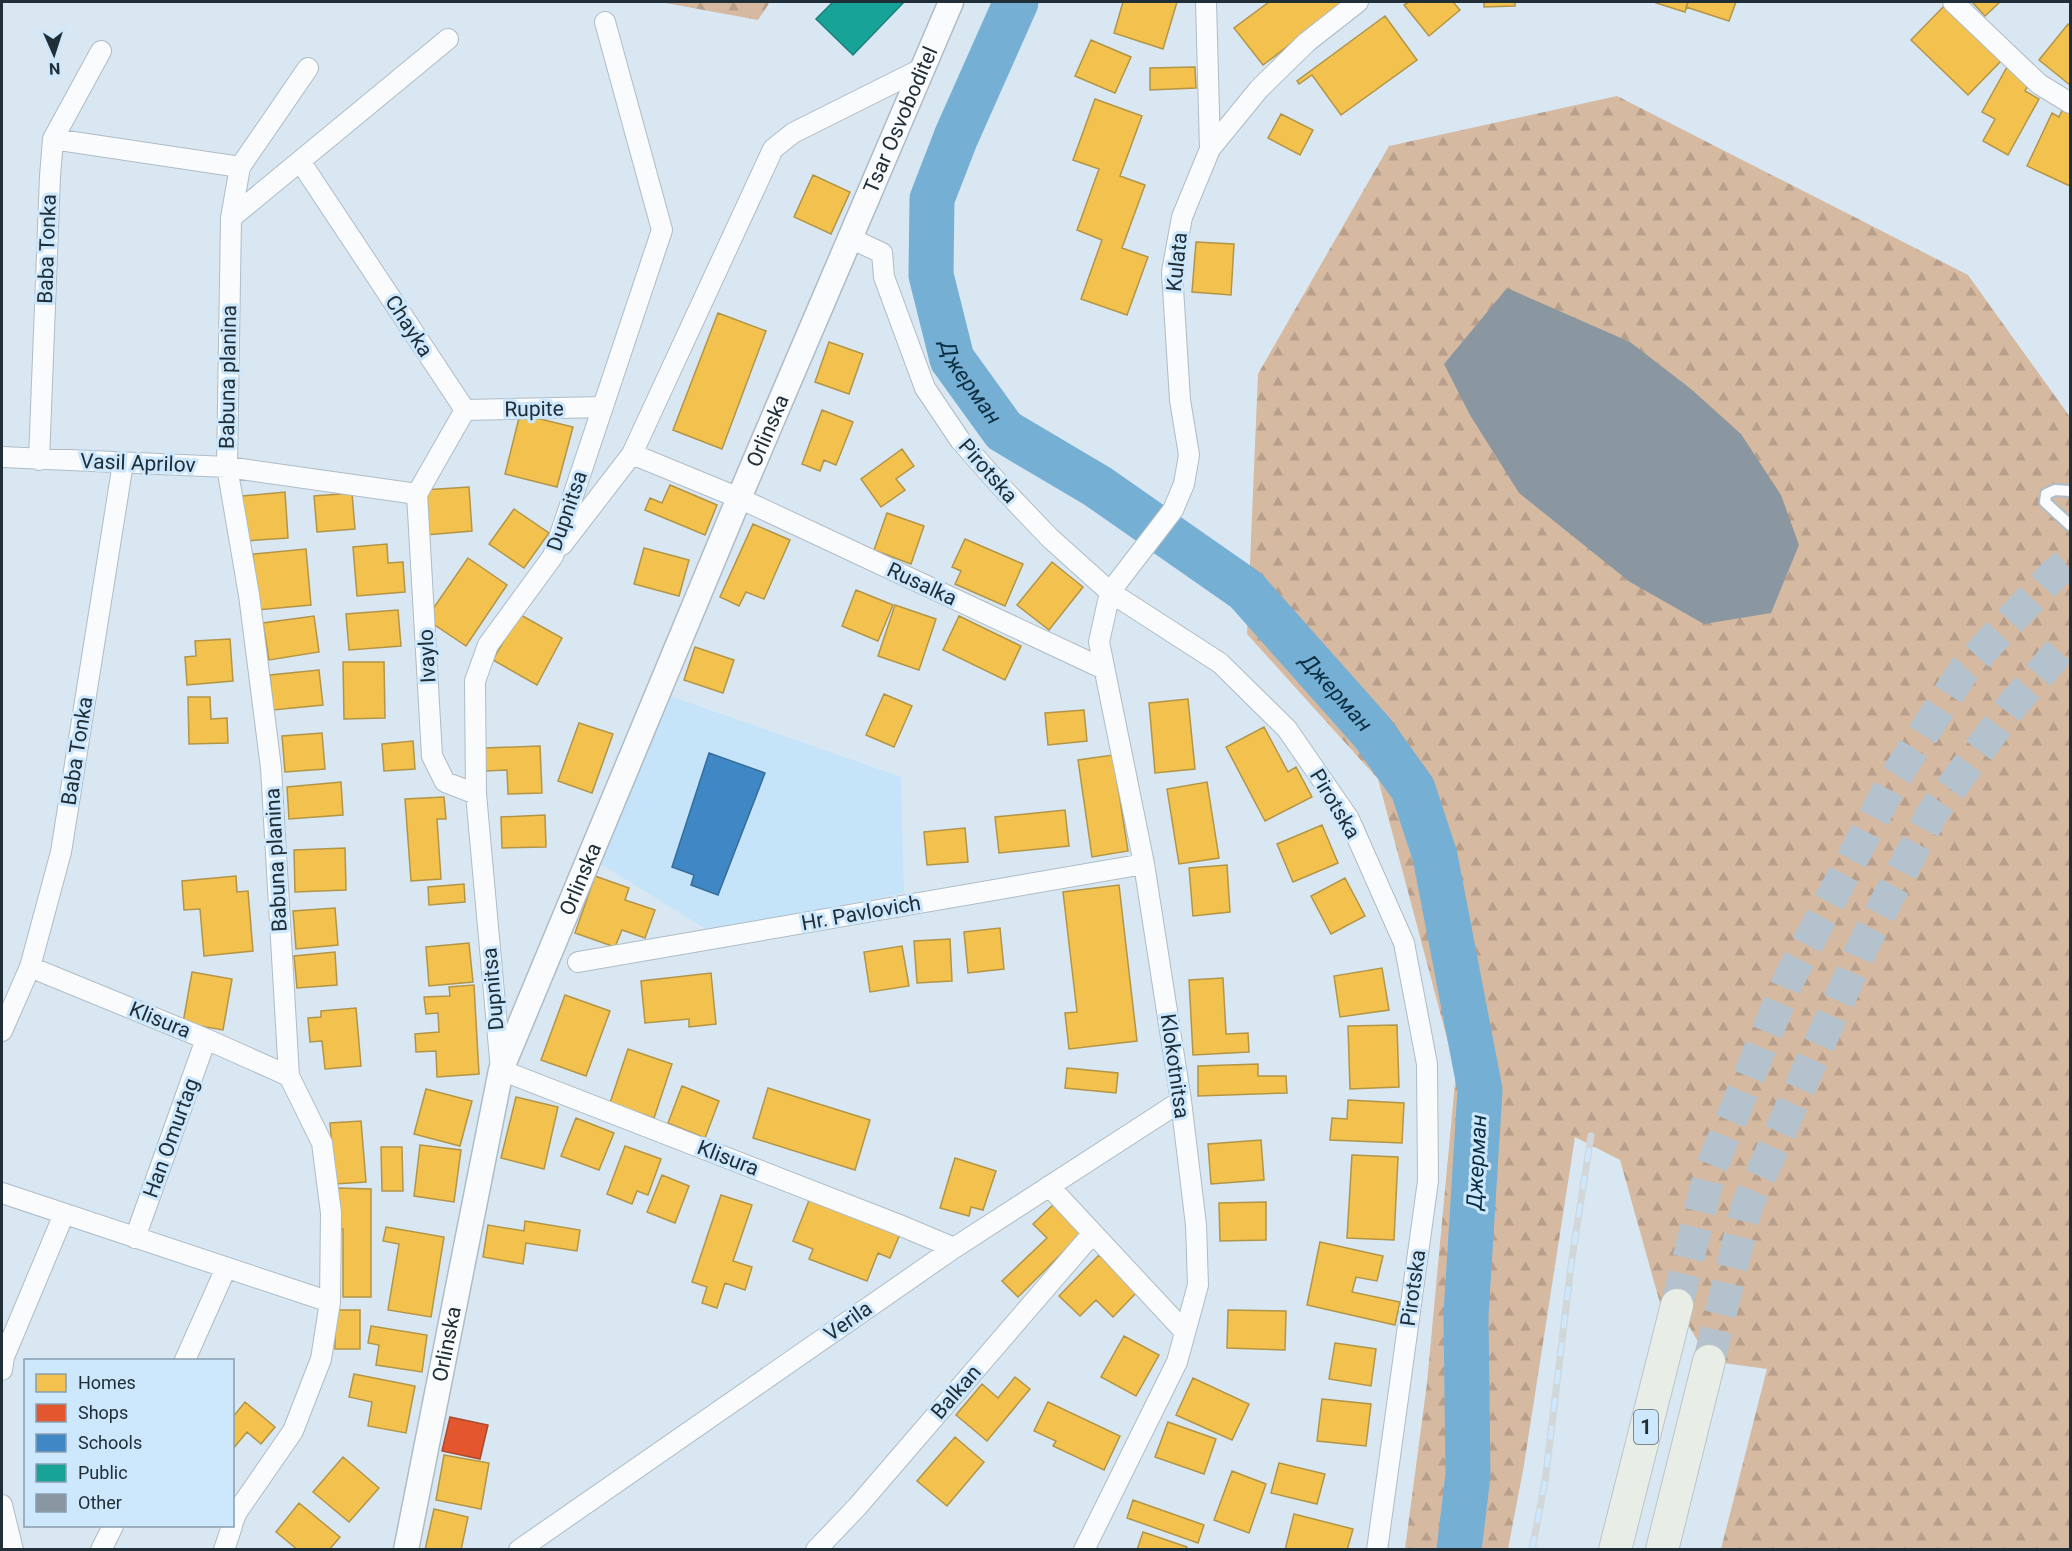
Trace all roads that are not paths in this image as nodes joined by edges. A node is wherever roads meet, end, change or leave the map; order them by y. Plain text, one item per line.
1 (951, 2) edge
2 (1206, 2) edge
3 (1358, 2) edge
4 (1953, 2) edge
5 (605, 22) dead end
6 (448, 39) dead end
7 (102, 51) dead end
8 (308, 68) dead end
9 (923, 68) junction
10 (2070, 103) edge
11 (53, 140) junction
12 (1210, 149) junction
13 (300, 161) junction
14 (240, 166) junction
15 (231, 218) junction
16 (850, 238) junction
17 (603, 407) junction
18 (465, 410) junction
19 (632, 454) junction
20 (2, 458) edge
21 (39, 460) junction
22 (123, 463) junction
23 (227, 466) junction
24 (2070, 491) edge
25 (417, 494) junction
26 (740, 498) junction
27 (2070, 525) edge
28 (553, 556) junction
29 (1126, 571) joint
30 (1110, 592) junction
31 (1104, 669) junction
32 (476, 794) junction
33 (1144, 864) junction
34 (578, 962) dead end
35 (30, 967) junction
36 (2, 1031) edge
37 (206, 1039) junction
38 (501, 1070) junction
39 (289, 1076) junction
40 (1181, 1101) junction
41 (1049, 1186) junction
42 (2, 1193) edge
43 (64, 1214) junction
44 (1093, 1233) junction
45 (135, 1238) junction
46 (954, 1248) junction
47 (226, 1268) junction
48 (330, 1302) junction
49 (1677, 1305) tunnel mouth
50 (1185, 1332) junction
51 (185, 1359) edge
52 (1709, 1361) tunnel mouth
53 (2, 1370) edge
54 (2, 1505) edge
55 (234, 1520) edge
56 (112, 1527) edge
57 (231, 1527) edge
58 (13, 1550) edge
59 (101, 1550) edge
60 (224, 1550) edge
61 (406, 1550) edge
62 (519, 1550) edge
63 (816, 1550) edge
64 (1084, 1550) edge
65 (1377, 1550) edge
66 (1615, 1550) edge
67 (1662, 1550) edge

1 - 9 street, Tsar Osvoboditel
2 - 12 street
3 - 12 street, Kulata
4 - 10 street
5 - 17 street, Dupnitsa
6 - 13 street
7 - 11 street, Baba Tonka
8 - 14 street
9 - 16 street, Tsar Osvoboditel
9 - 19 street
11 - 14 street
11 - 21 street, Baba Tonka
12 - 29 street, Kulata
13 - 15 street
13 - 18 street, Chayka
14 - 15 street, Babuna planina
15 - 23 street, Babuna planina
16 - 26 street, Orlinska
16 - 30 street, Pirotska
17 - 18 street, Rupite
17 - 28 street, Dupnitsa
18 - 25 street
19 - 26 street, Rusalka
19 - 28 street
20 - 21 street, Vasil Aprilov
21 - 22 street, Vasil Aprilov
22 - 23 street, Vasil Aprilov
22 - 35 street, Baba Tonka
23 - 25 street, Vasil Aprilov
23 - 39 street, Babuna planina
24 - 27 lane
25 - 32 street, Ivaylo
26 - 31 street, Rusalka
26 - 38 street, Orlinska
28 - 32 street, Dupnitsa
29 - 30 street, Klokotnitsa
30 - 31 street, Klokotnitsa
30 - 65 street, Pirotska
31 - 33 street, Klokotnitsa
32 - 38 street, Dupnitsa
33 - 34 street, Hr. Pavlovich
33 - 40 street, Klokotnitsa
35 - 36 street, Baba Tonka
35 - 37 street, Klisura
37 - 39 street, Klisura
37 - 45 street, Han Omurtag
38 - 46 street, Klisura
38 - 61 street, Orlinska
39 - 48 street, Babuna planina
40 - 41 street, Verila
40 - 50 street, Klokotnitsa
41 - 44 street
41 - 46 street, Verila
42 - 43 street
43 - 45 street
43 - 53 street
44 - 50 street
44 - 63 street, Balkan
45 - 47 street
46 - 62 street, Verila
47 - 48 street
47 - 51 street
48 - 55 street, Babuna planina
49 - 66 main road, 1
50 - 64 street, Klokotnitsa
52 - 67 main road, 1
54 - 58 street
56 - 59 street
57 - 60 street, Babuna planina

